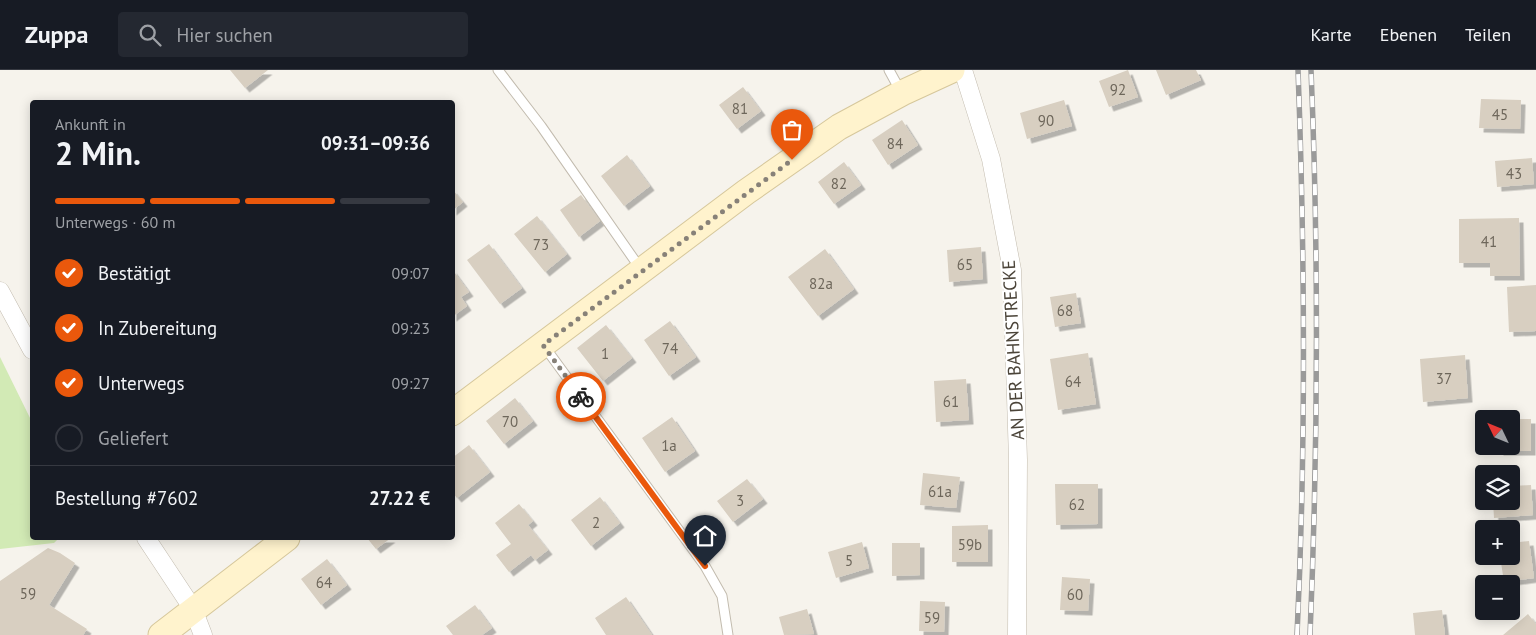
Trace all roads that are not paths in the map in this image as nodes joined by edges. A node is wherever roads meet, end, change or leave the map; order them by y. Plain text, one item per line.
1 (498, 70) edge
2 (889, 70) edge
3 (952, 70) edge
4 (963, 70) edge
5 (902, 93) junction
6 (642, 270) junction
7 (0, 291) edge
8 (543, 345) junction
9 (30, 346) edge
10 (455, 411) edge
11 (147, 540) edge
12 (285, 540) edge
13 (193, 609) junction
14 (161, 635) edge
15 (203, 635) edge
16 (728, 635) edge
17 (1017, 635) edge

1 - 6 lane
2 - 5 lane
3 - 5 street
4 - 17 street, AN DER BAHNSTRECKE
5 - 6 street
6 - 8 street
7 - 9 street
8 - 10 street
8 - 16 lane
11 - 13 street
12 - 13 street
13 - 14 street
13 - 15 street

